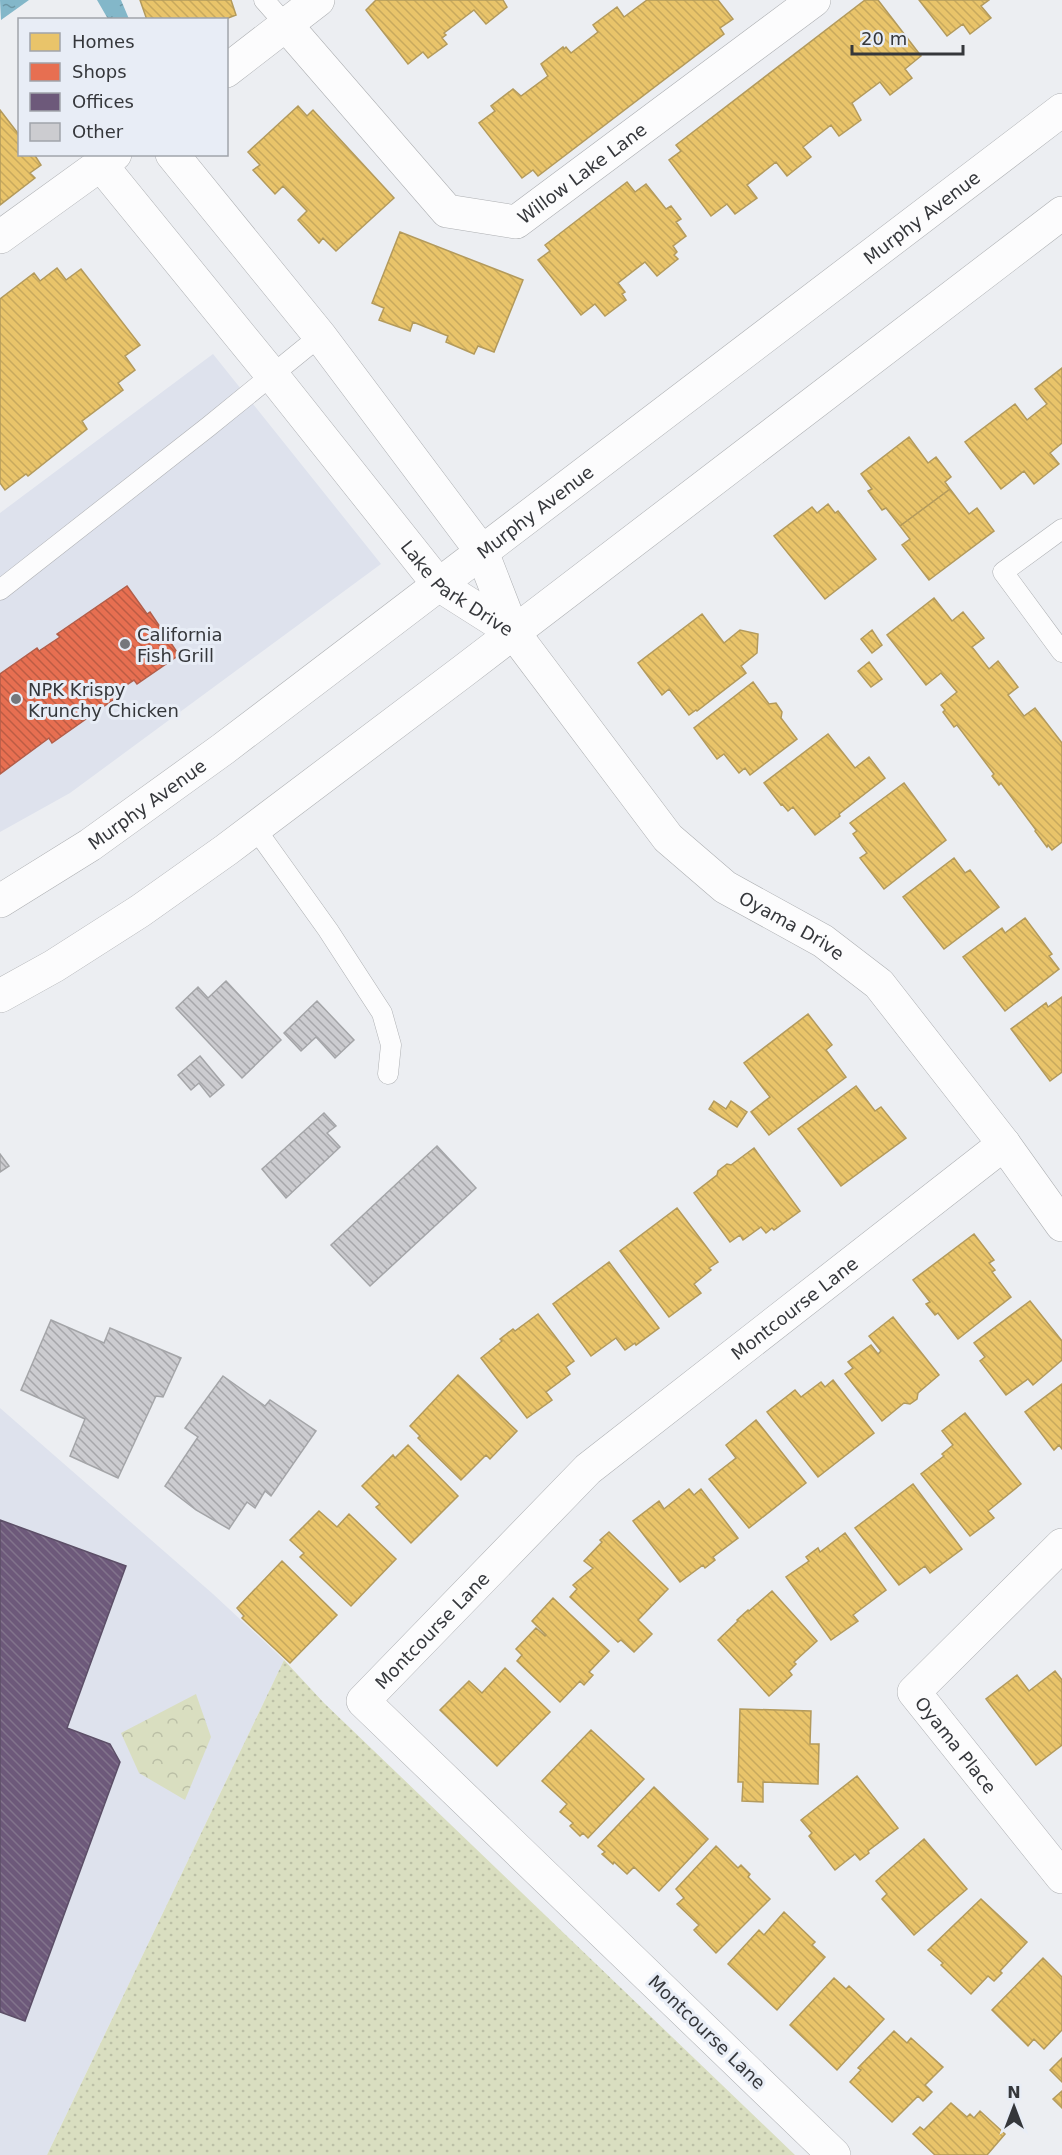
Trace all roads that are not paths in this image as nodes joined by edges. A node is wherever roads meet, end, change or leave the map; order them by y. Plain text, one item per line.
1 (264, 0) edge
2 (318, 0) edge
3 (814, 0) edge
4 (286, 25) junction
5 (228, 69) edge
6 (1062, 110) edge
7 (174, 156) edge
8 (108, 160) edge
9 (1062, 213) edge
10 (0, 237) edge
11 (320, 336) junction
12 (272, 375) junction
13 (1062, 529) edge
14 (482, 552) junction
15 (439, 585) junction
16 (0, 590) edge
17 (513, 632) junction
18 (1062, 652) edge
19 (255, 828) junction
20 (0, 902) edge
21 (0, 996) edge
22 (388, 1074) dead end
23 (1004, 1144) junction
24 (1062, 1225) edge
25 (1062, 1545) edge
26 (1062, 1877) edge
27 (834, 2155) edge

1 - 4 lane
2 - 4 street
3 - 4 street, Willow Lake Lane
4 - 5 street
6 - 14 street, Murphy Avenue
7 - 11 street, Lake Park Drive
8 - 10 street
8 - 12 street, Lake Park Drive
9 - 17 street
11 - 12 lane
11 - 14 street, Lake Park Drive
12 - 15 street, Lake Park Drive
12 - 16 lane
13 - 18 lane
14 - 15 street, Murphy Avenue
14 - 17 street, Lake Park Drive
15 - 17 street, Lake Park Drive
15 - 20 street, Murphy Avenue
17 - 19 street
17 - 23 street, Oyama Drive
19 - 21 street
19 - 22 lane
23 - 24 street, Oyama Drive
23 - 27 street, Montcourse Lane
25 - 26 street, Oyama Place

